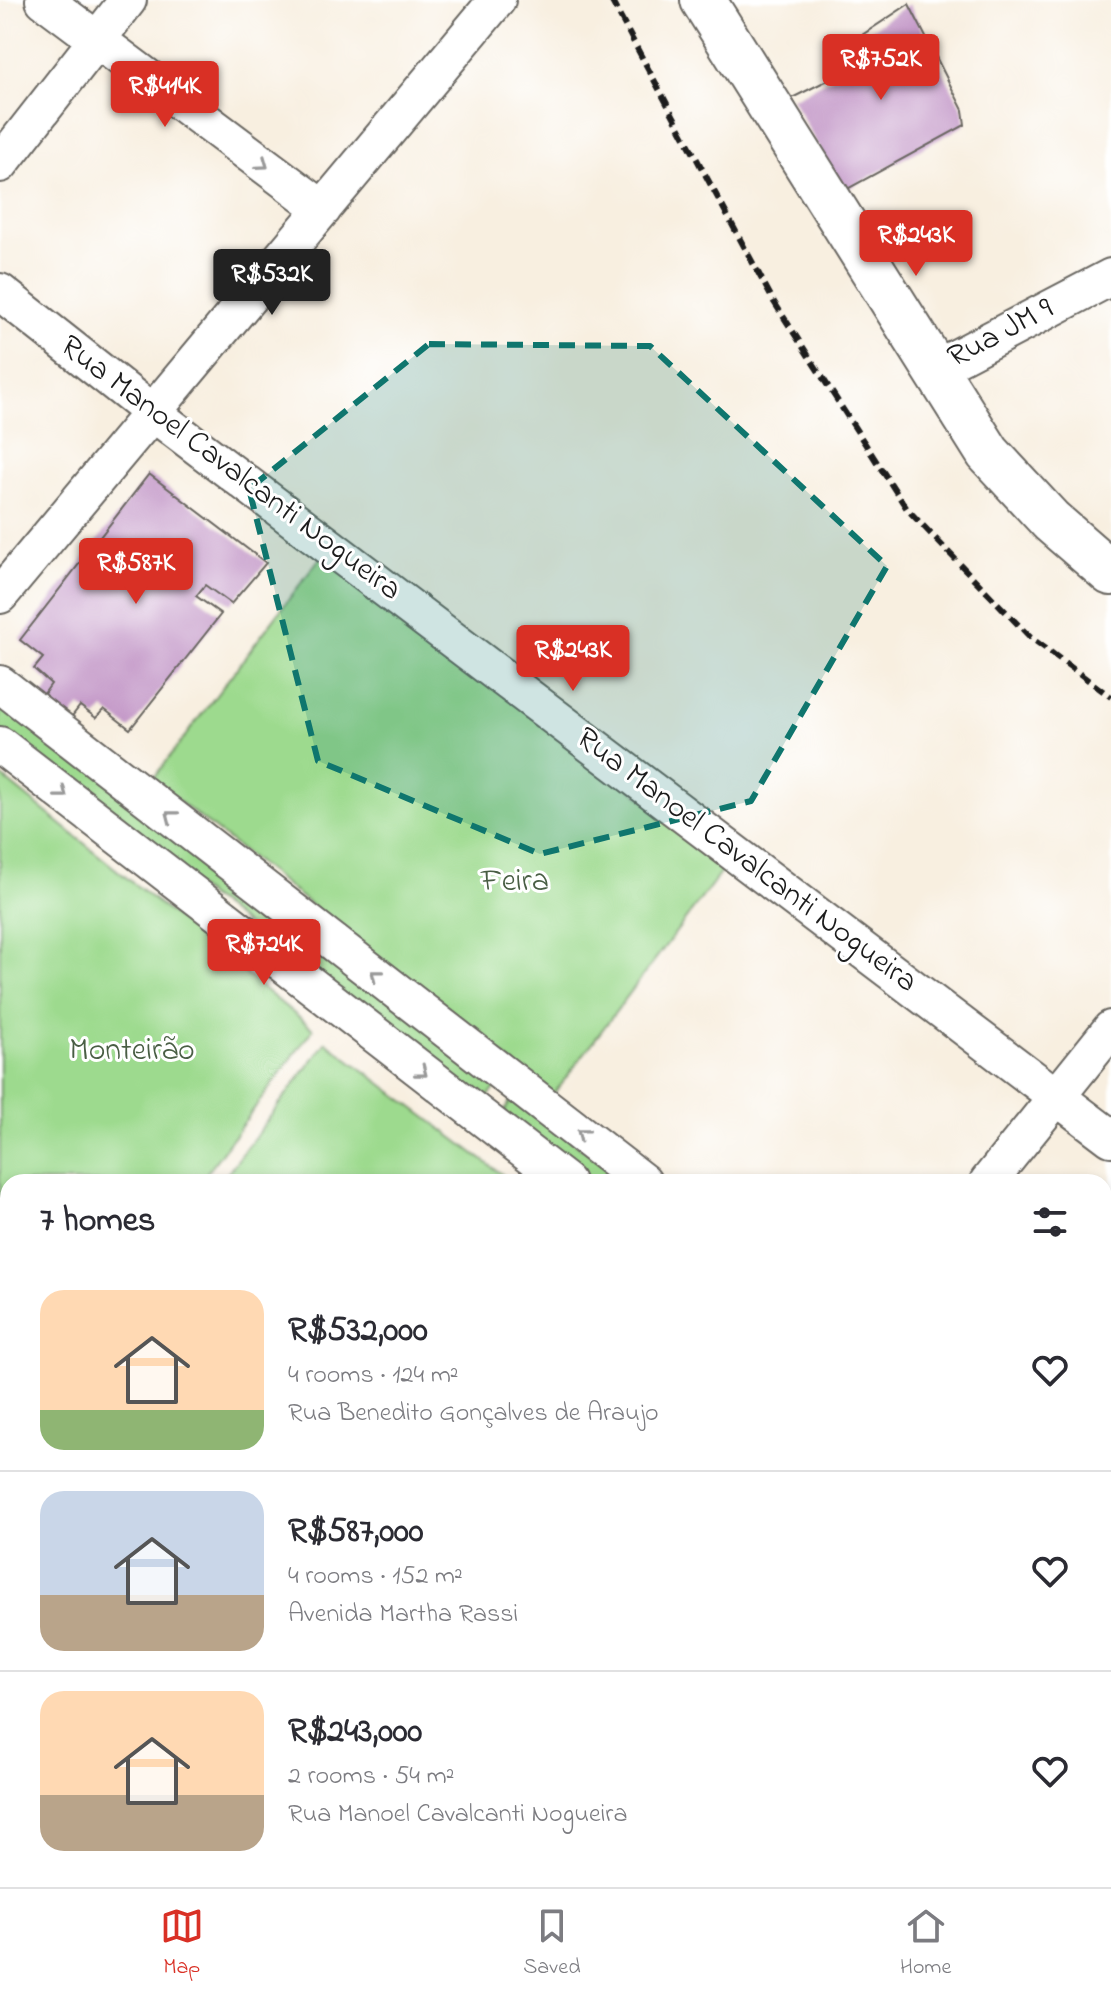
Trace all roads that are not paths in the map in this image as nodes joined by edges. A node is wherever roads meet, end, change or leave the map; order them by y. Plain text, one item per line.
1 (44, 0) edge
2 (128, 0) edge
3 (497, 0) edge
4 (703, 0) edge
5 (96, 41) junction
6 (0, 164) edge
7 (323, 209) junction
8 (1111, 277) edge
9 (0, 292) edge
10 (933, 370) junction
11 (153, 413) junction
12 (1111, 573) edge
13 (0, 595) edge
14 (0, 684) edge
15 (0, 745) edge
16 (316, 928) junction
17 (287, 967) junction
18 (1111, 1029) edge
19 (512, 1080) junction
20 (1057, 1097) junction
21 (482, 1117) junction
22 (1111, 1138) edge
23 (556, 1174) edge
24 (633, 1174) edge
25 (994, 1174) edge

1 - 5 street
2 - 5 street
3 - 7 street
4 - 10 main road
5 - 6 street
5 -> 7 street
7 - 11 street
8 - 10 street, Rua JM 9
9 - 11 street, Rua Manoel Cavalcanti Nogueira
10 - 12 main road
11 - 13 street
11 - 20 street, Rua Manoel Cavalcanti Nogueira
16 -> 14 street
15 -> 17 street
16 - 17 street
19 -> 16 street
17 -> 21 street
18 - 20 street
19 - 21 street
24 -> 19 street
20 - 22 street, Rua Manoel Cavalcanti Nogueira
20 - 25 street
21 - 23 street

